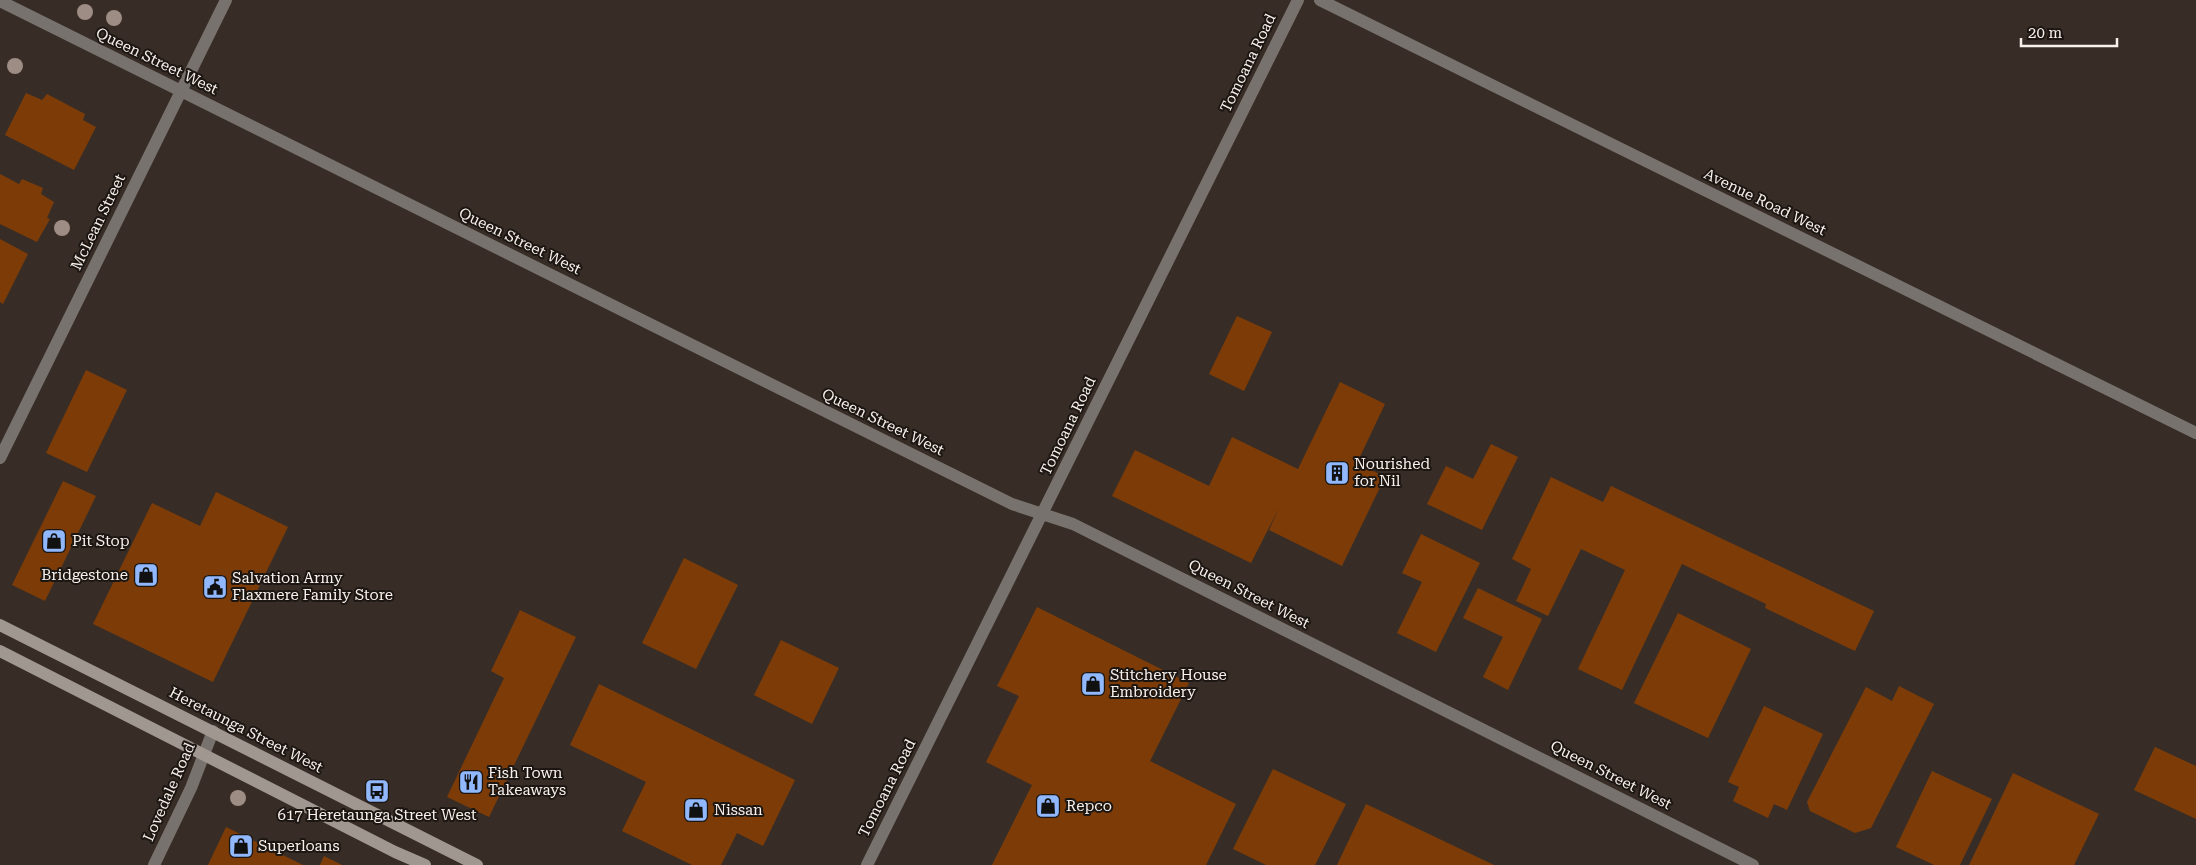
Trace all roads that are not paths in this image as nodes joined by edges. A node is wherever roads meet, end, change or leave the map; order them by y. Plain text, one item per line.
1 (226, 0) edge
2 (1298, 0) edge
3 (1320, 0) edge
4 (0, 1) edge
5 (181, 90) junction
6 (2196, 433) edge
7 (0, 458) edge
8 (1042, 515) junction
9 (0, 626) edge
10 (0, 651) edge
11 (213, 731) junction
12 (204, 755) junction
13 (154, 865) edge
14 (424, 865) edge
15 (477, 865) edge
16 (866, 865) edge
17 (1753, 865) edge

1 - 5 street, McLean Street
2 - 8 street, Tomoana Road
3 - 6 street, Avenue Road West
4 - 5 street, Queen Street West
5 - 7 street, McLean Street
5 - 8 street, Queen Street West
8 - 16 street, Tomoana Road
8 - 17 street, Queen Street West
9 - 11 main road, Heretaunga Street West
10 - 12 main road
11 - 12 street, Lovedale Road
11 - 15 main road, Heretaunga Street West
12 - 13 street, Lovedale Road
12 - 14 main road

